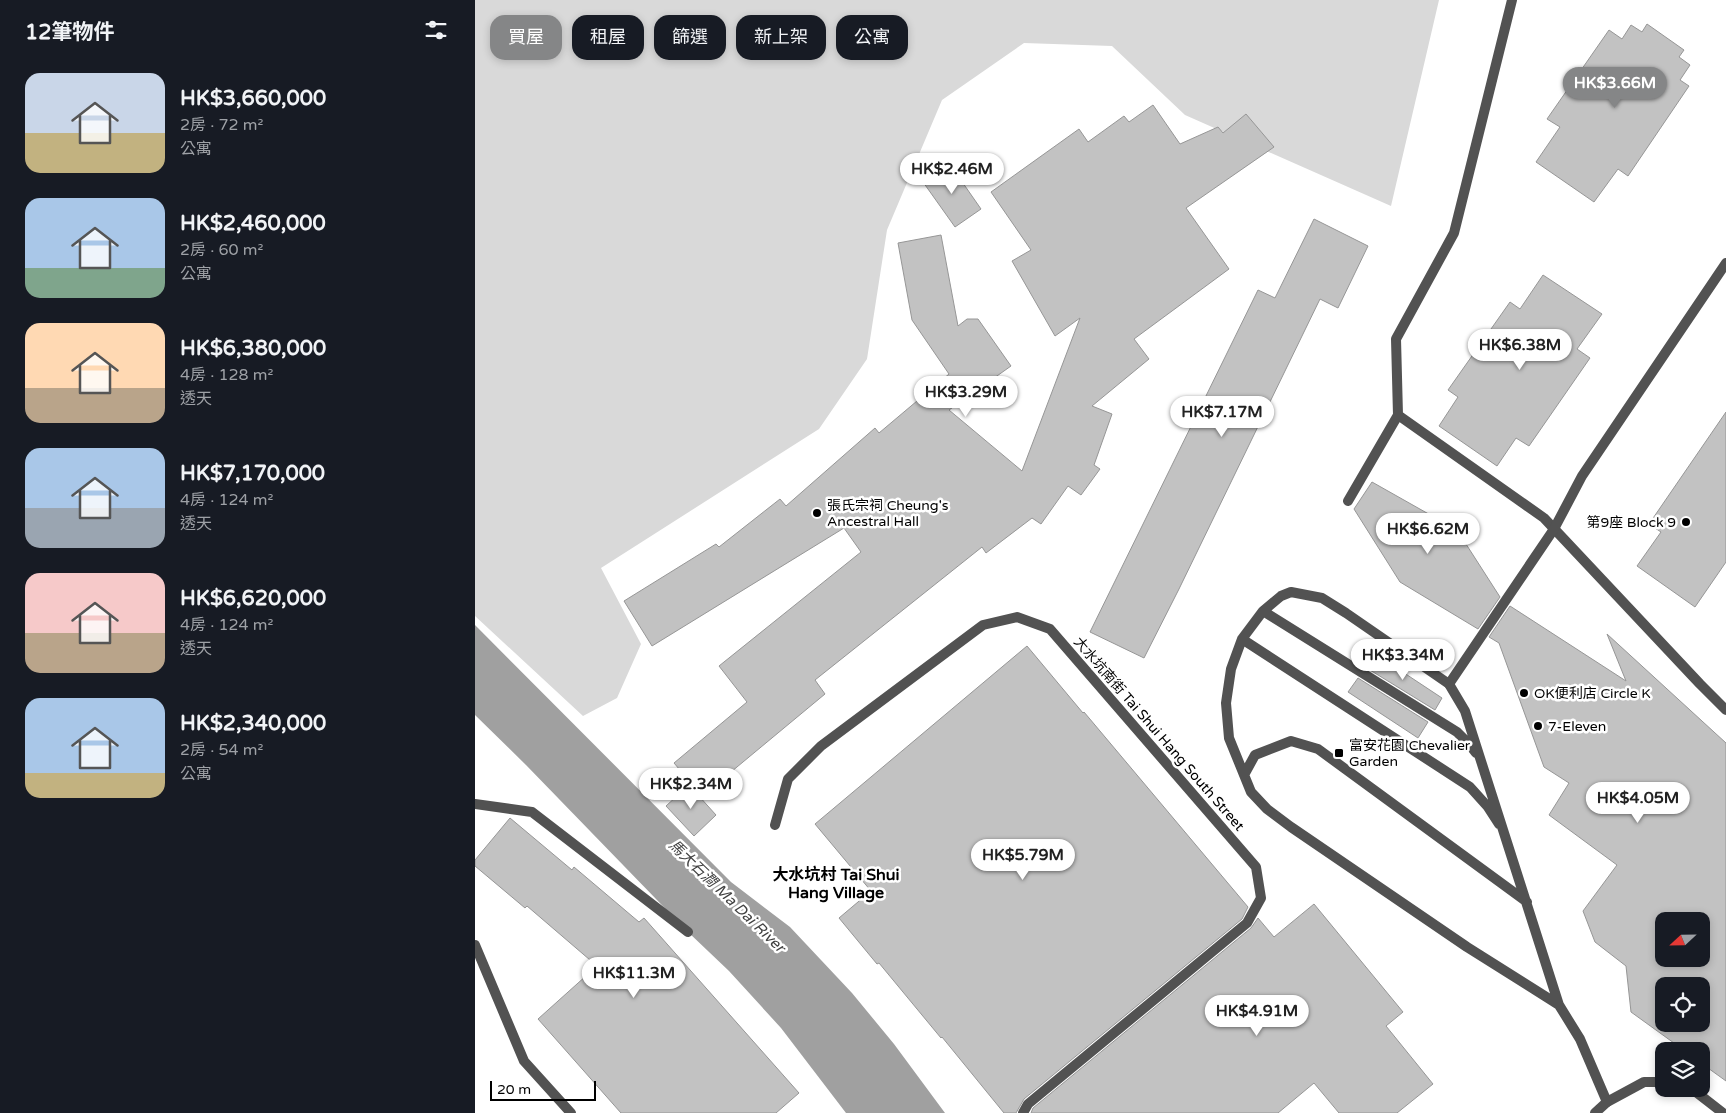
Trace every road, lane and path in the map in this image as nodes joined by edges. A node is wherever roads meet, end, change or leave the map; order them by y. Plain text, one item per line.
1 (1512, 0) edge
2 (1726, 263) edge
3 (1399, 414) junction
4 (1348, 501) dead end
5 (1554, 529) junction
6 (1263, 611) junction
7 (1242, 639) junction
8 (1449, 684) junction
9 (1726, 710) edge
10 (1482, 762) junction
11 (1244, 775) junction
12 (475, 804) edge
13 (775, 825) dead end
14 (1506, 835) junction
15 (1527, 902) junction
16 (688, 932) dead end
17 (475, 945) edge
18 (1559, 1006) junction
19 (1655, 1082) edge
20 (1702, 1097) edge
21 (1607, 1102) junction
22 (571, 1113) edge
23 (1023, 1113) edge
24 (1595, 1113) edge
25 (1723, 1113) edge

1 - 3 street
2 - 5 street
3 - 4 street
3 - 5 street
5 - 8 street
5 - 9 street
6 - 7 street
6 - 8 street
6 - 10 street
7 - 11 street
7 - 14 street
8 - 10 street
10 - 14 street
11 - 15 street
11 - 18 street
12 - 16 street
13 - 23 street, 大水坑南街 Tai Shui Hang South Street
14 - 15 street
15 - 18 street
17 - 22 street
18 - 21 street
19 - 21 street
20 - 25 street
21 - 24 street

